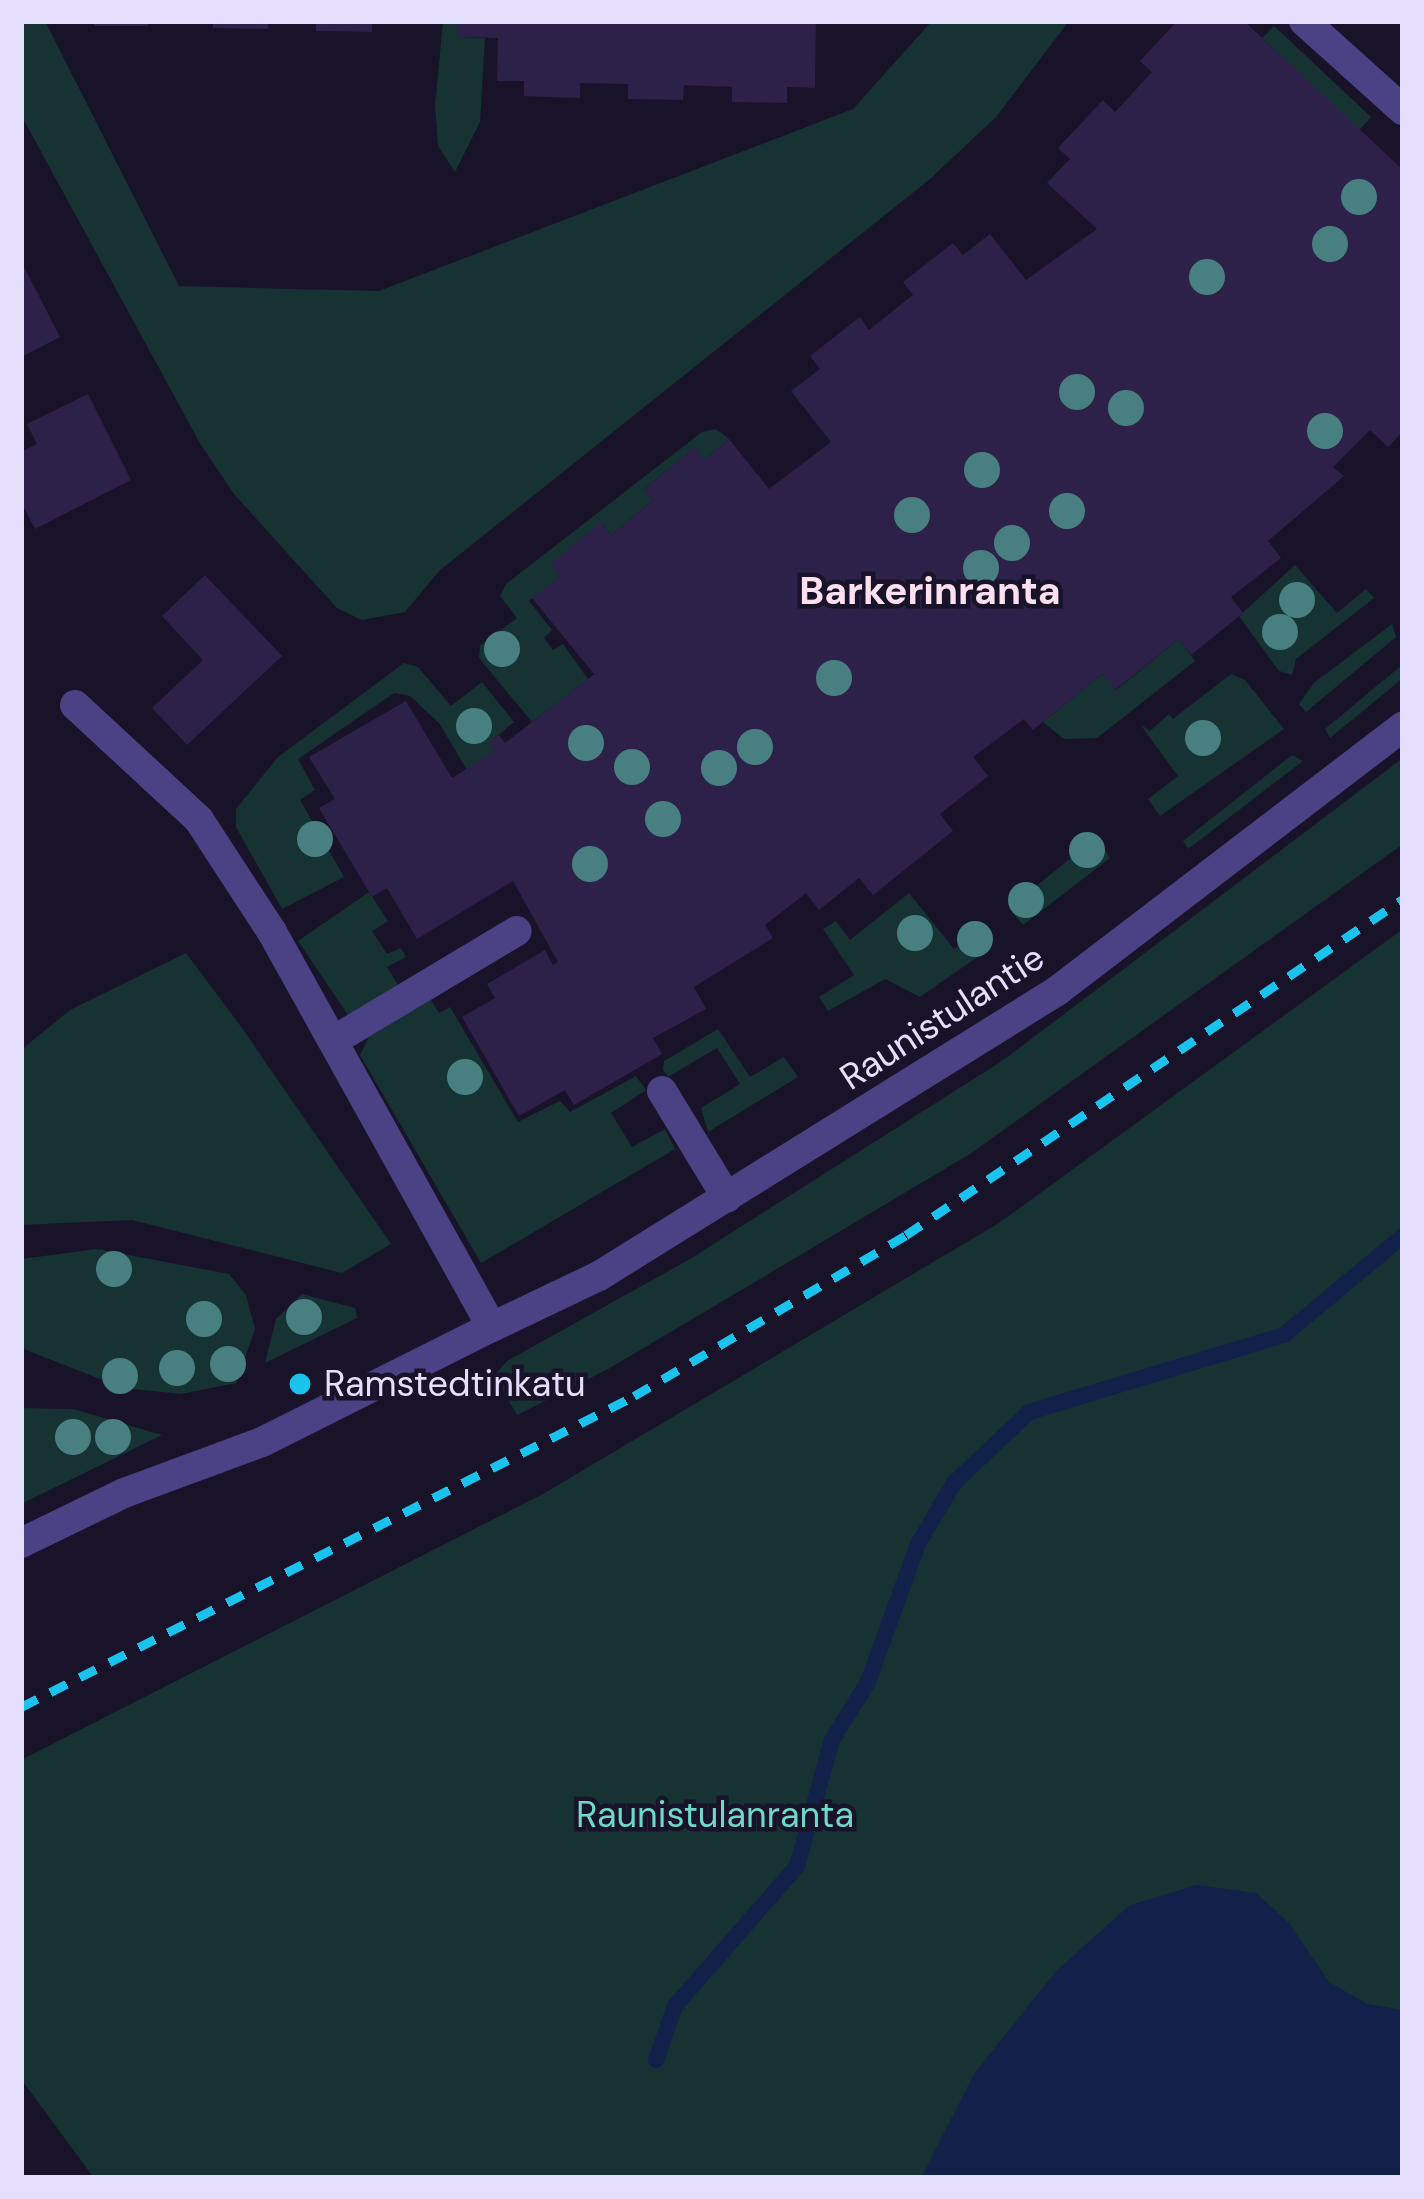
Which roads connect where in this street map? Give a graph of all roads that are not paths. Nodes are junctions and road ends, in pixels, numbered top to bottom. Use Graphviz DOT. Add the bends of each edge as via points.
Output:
graph roads {
  1 [pos="1304,21"];
  2 [pos="1403,110"];
  3 [pos="75,705"];
  4 [pos="1403,726"];
  5 [pos="517,931"];
  6 [pos="333,1041"];
  7 [pos="662,1091"];
  8 [pos="727,1198"];
  9 [pos="492,1327"];
  10 [pos="21,1543"];
  1 -- 2 [label="street"];
  3 -- 6 [label="street" via="199,820"];
  4 -- 8 [label="street, Raunistulantie" via="1057,991"];
  5 -- 6 [label="street"];
  6 -- 9 [label="street"];
  7 -- 8 [label="street"];
  8 -- 9 [label="street, Raunistulantie" via="599,1276"];
  9 -- 10 [label="street, Raunistulantie" via="262,1442 124,1492"];
}
